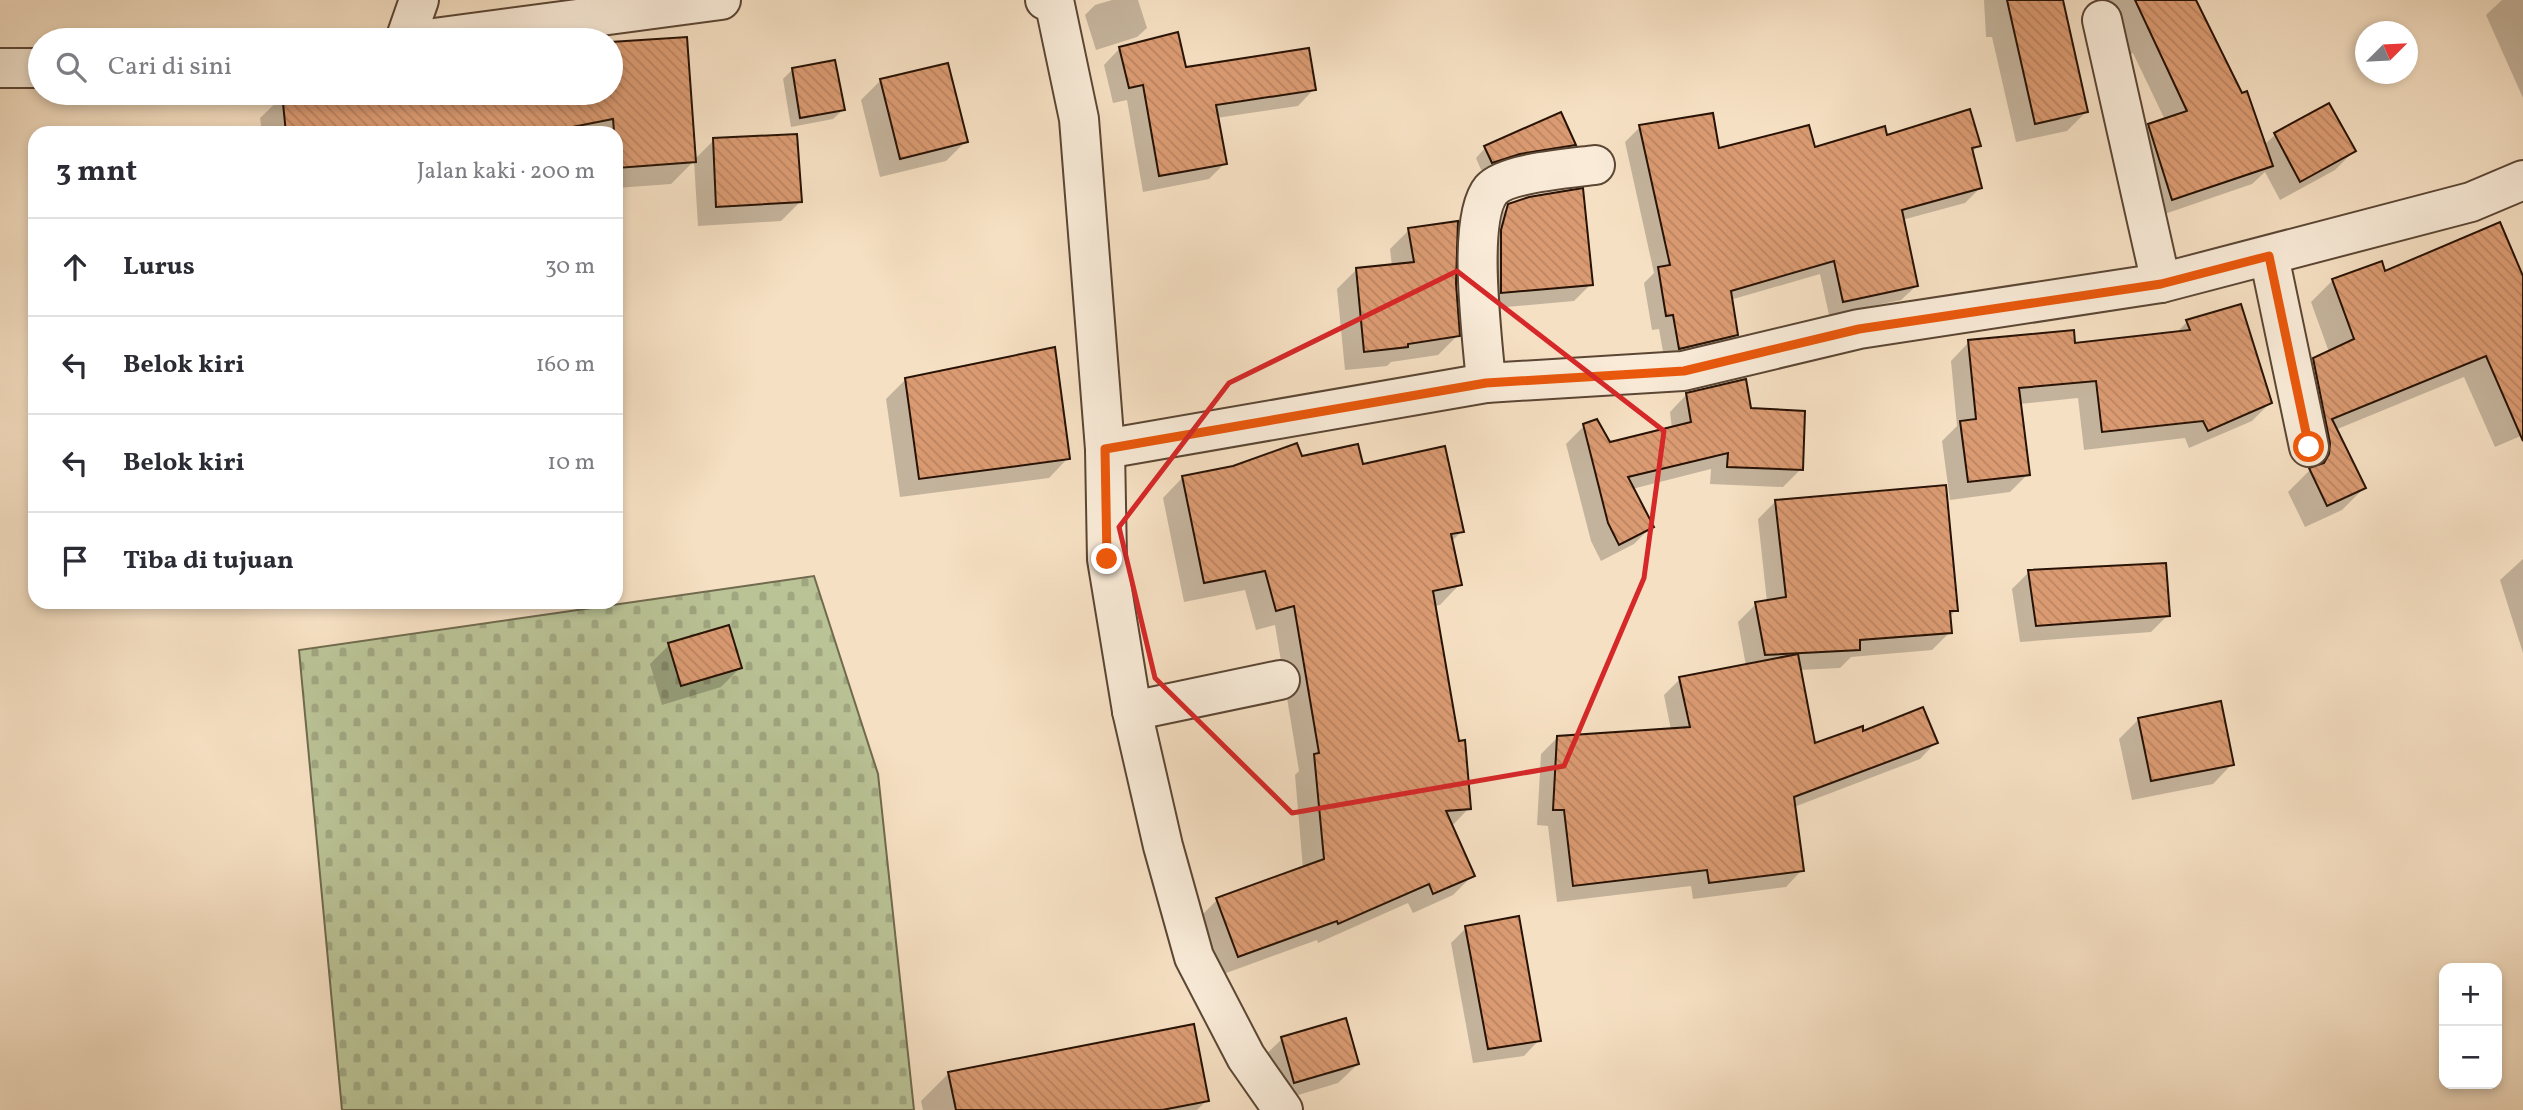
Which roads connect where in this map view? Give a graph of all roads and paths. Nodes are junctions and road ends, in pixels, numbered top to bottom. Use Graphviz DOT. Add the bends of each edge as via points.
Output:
graph roads {
  1 [pos="419,0"];
  2 [pos="721,0"];
  3 [pos="1052,2"];
  4 [pos="2102,20"];
  5 [pos="409,28"];
  6 [pos="510,28"];
  7 [pos="0,68"];
  8 [pos="28,68"];
  9 [pos="1595,165"];
  10 [pos="2523,180"];
  11 [pos="2269,256"];
  12 [pos="2161,284"];
  13 [pos="1486,383"];
  14 [pos="2309,447"];
  15 [pos="1105,449"];
  16 [pos="1280,680"];
  17 [pos="1132,711"];
  18 [pos="1283,1110"];
  1 -- 5 [label="street"];
  2 -- 6 [label="street"];
  3 -- 15 [label="street" via="1079,119"];
  4 -- 12 [label="street"];
  7 -- 8 [label="street"];
  9 -- 13 [label="street" via="1510,178 1491,190 1477,240"];
  10 -- 11 [label="street" via="2471,202"];
  11 -- 12 [label="street"];
  11 -- 14 [label="street"];
  12 -- 13 [label="street" via="1859,329 1684,371"];
  13 -- 15 [label="street"];
  15 -- 17 [label="street" via="1107,559"];
  16 -- 17 [label="street"];
  17 -- 18 [label="street" via="1194,957 1246,1057"];
}
